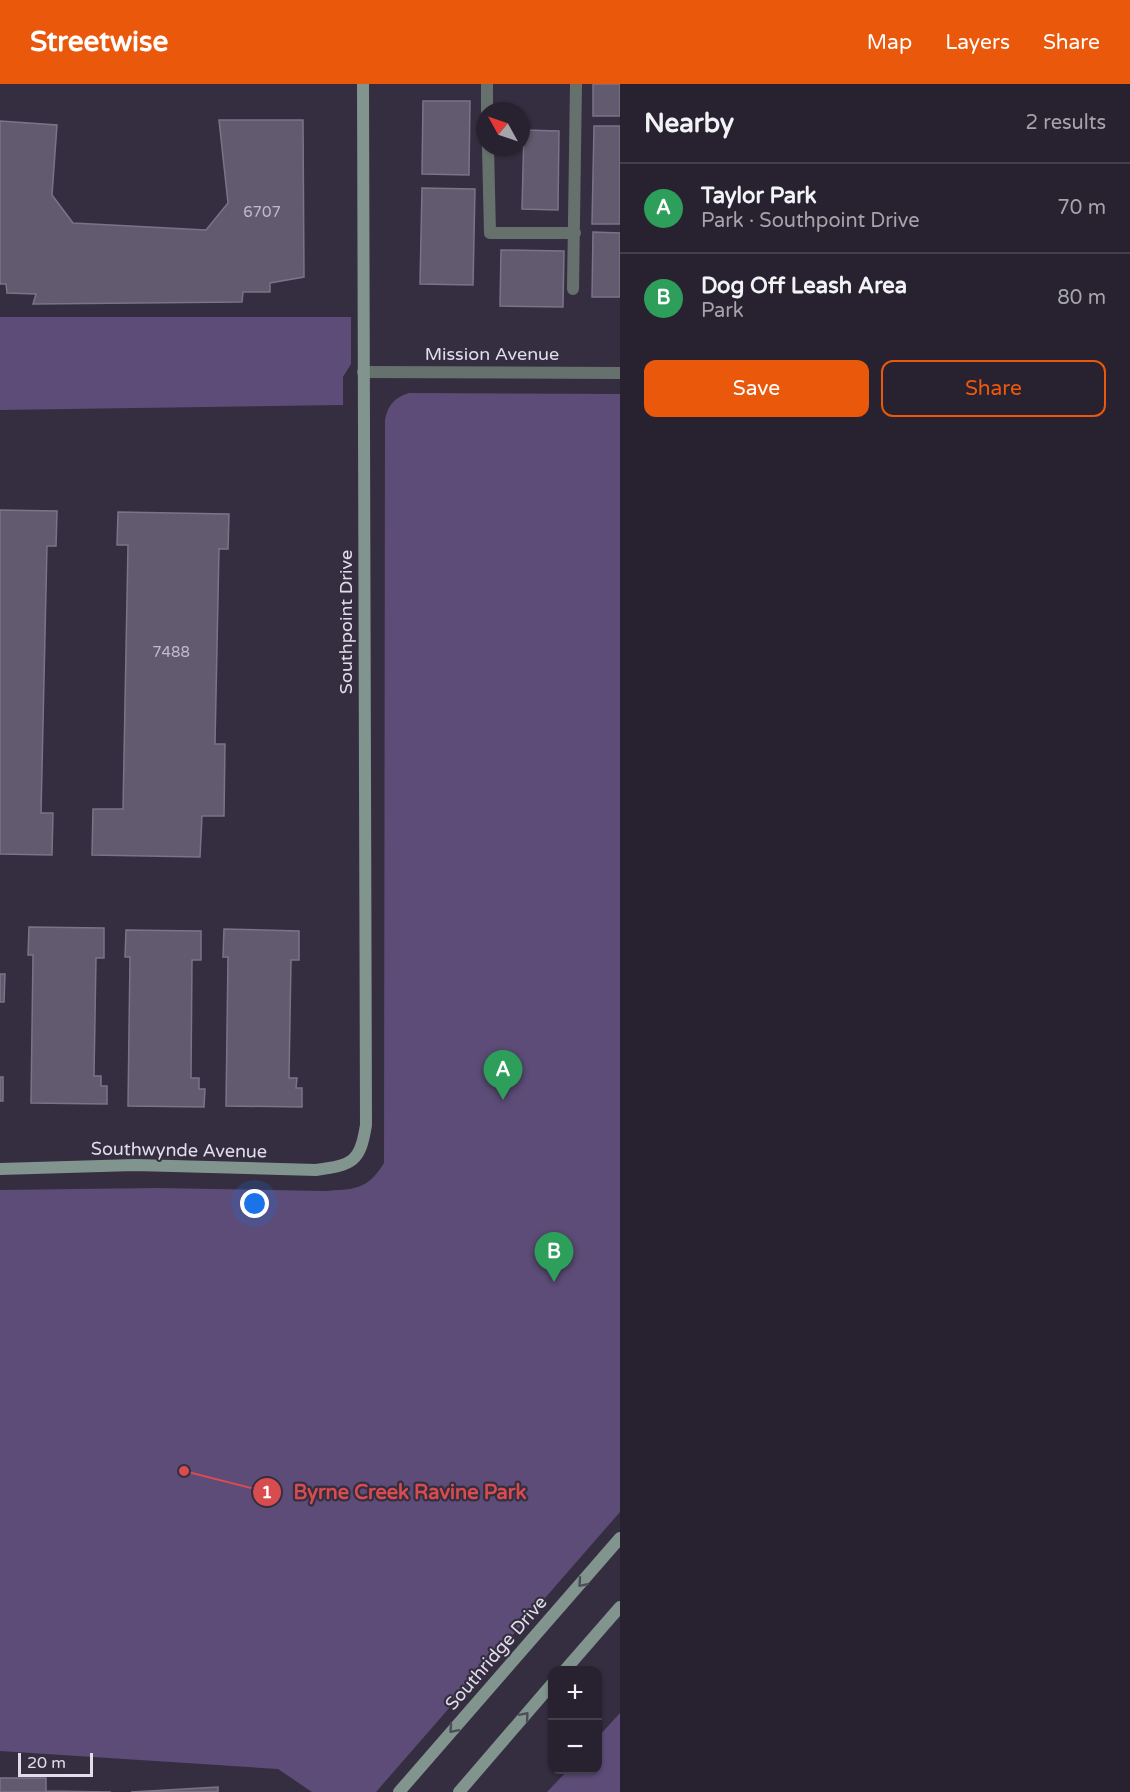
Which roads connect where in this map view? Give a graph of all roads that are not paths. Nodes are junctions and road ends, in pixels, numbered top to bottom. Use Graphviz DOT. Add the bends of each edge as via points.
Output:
graph roads {
  1 [pos="363,84"];
  2 [pos="487,84"];
  3 [pos="576,84"];
  4 [pos="487,102"];
  5 [pos="488,156"];
  6 [pos="575,233"];
  7 [pos="573,289"];
  8 [pos="363,372"];
  9 [pos="620,373"];
  10 [pos="355,1158"];
  11 [pos="0,1169"];
  12 [pos="620,1538"];
  13 [pos="620,1607"];
  14 [pos="569,1666"];
  15 [pos="548,1689"];
  16 [pos="399,1792"];
  17 [pos="459,1792"];
  1 -- 8 [label="street, Southpoint Drive"];
  2 -- 4 [label="street"];
  3 -- 6 [label="street"];
  5 -- 6 [label="street" via="490,233"];
  6 -- 7 [label="street"];
  8 -- 9 [label="street, Mission Avenue"];
  8 -- 10 [label="street, Southpoint Drive" via="366,1125"];
  10 -- 11 [label="street, Southwynde Avenue" via="338,1167 316,1170 135,1165"];
  12 -- 16 [label="street, Southridge Drive, one-way"];
  13 -- 14 [label="street"];
  17 -- 15 [label="street, one-way"];
}
